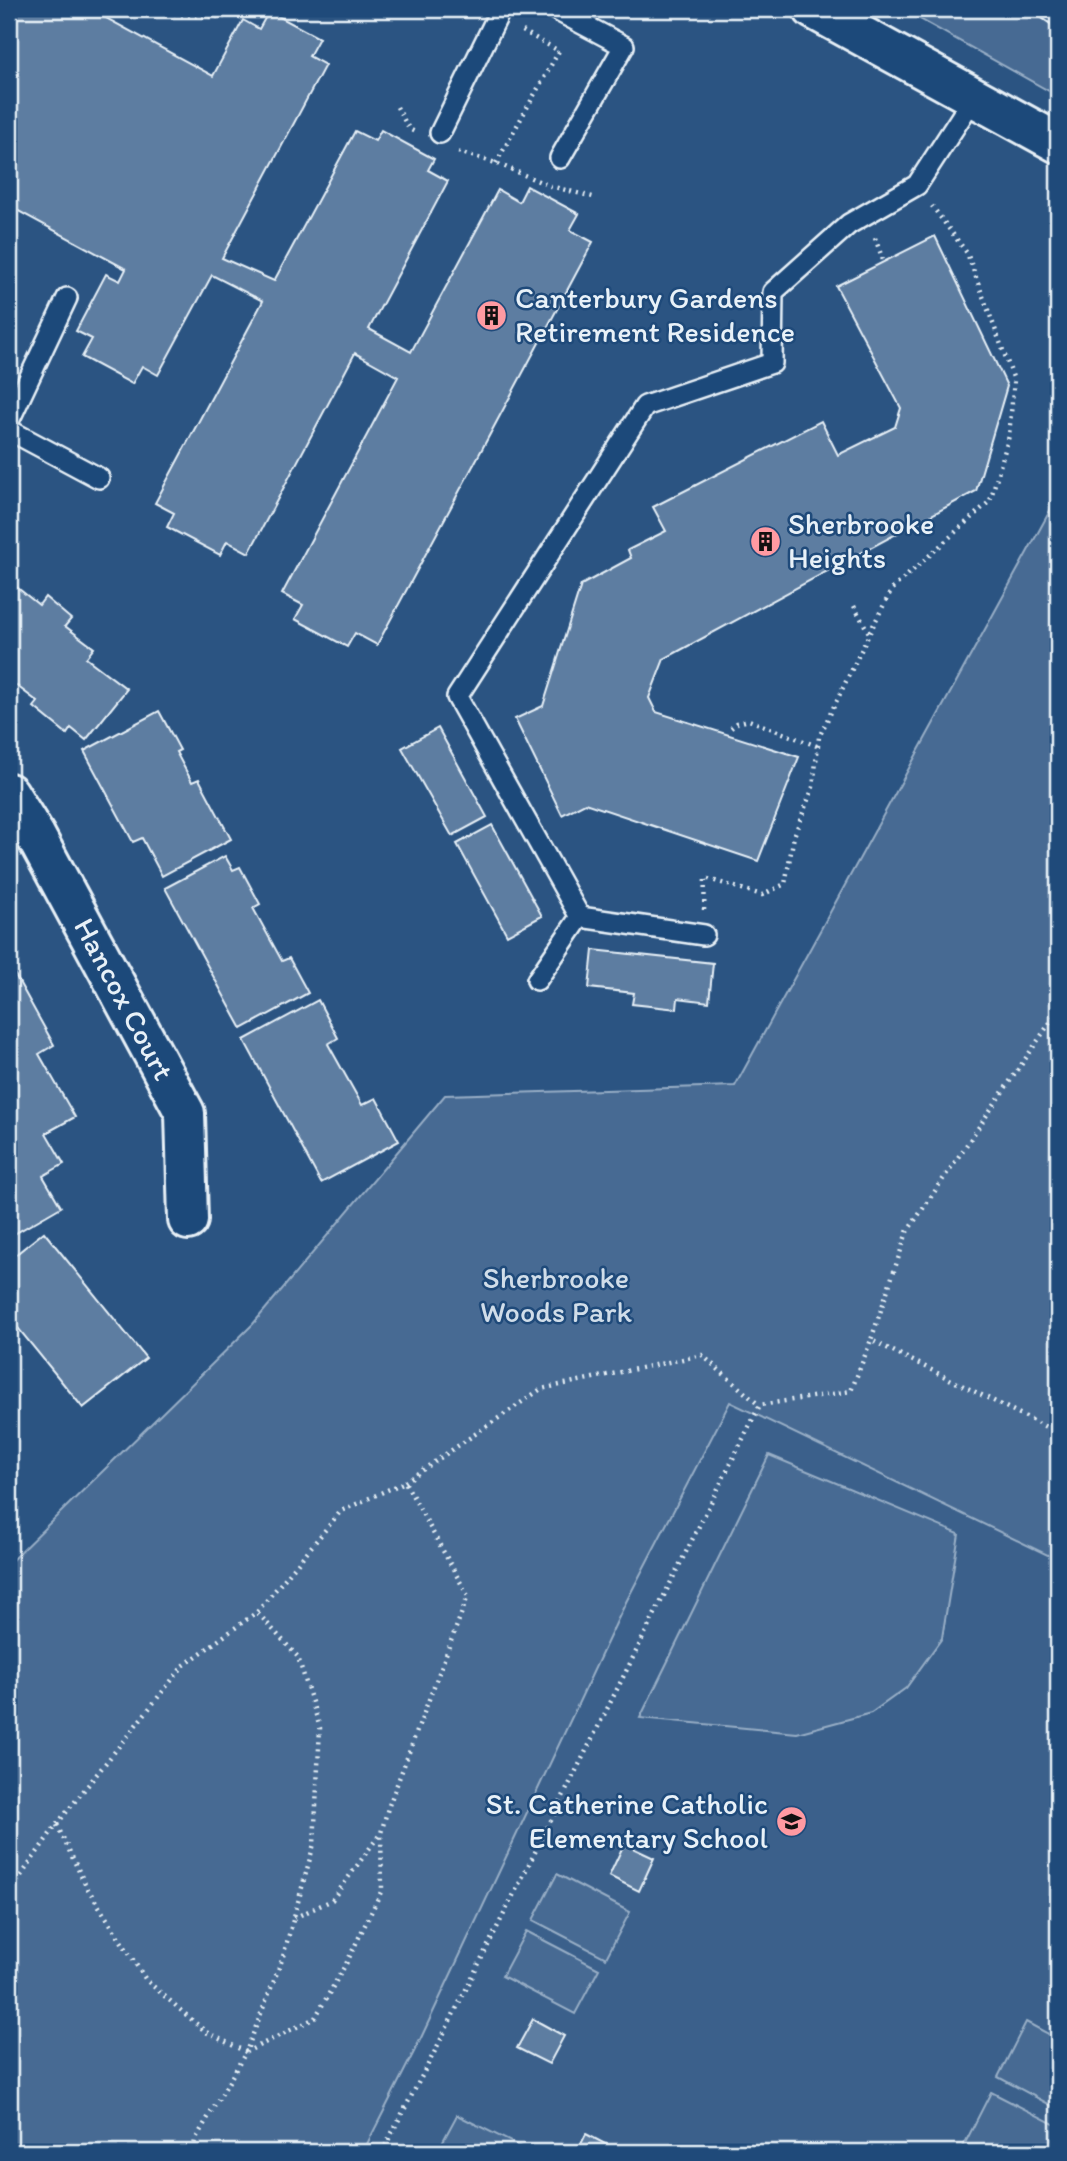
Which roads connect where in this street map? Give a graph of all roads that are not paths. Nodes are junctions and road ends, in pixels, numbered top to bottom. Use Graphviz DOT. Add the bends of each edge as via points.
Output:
graph roads {
  1 [pos="554,9"];
  2 [pos="813,9"];
  3 [pos="1048,9"];
  4 [pos="499,13"];
  5 [pos="1058,16"];
  6 [pos="974,97"];
  7 [pos="444,141"];
  8 [pos="1058,143"];
  9 [pos="560,158"];
  10 [pos="67,298"];
  11 [pos="9,421"];
  12 [pos="9,430"];
  13 [pos="99,478"];
  14 [pos="9,793"];
  15 [pos="580,917"];
  16 [pos="704,935"];
  17 [pos="537,980"];
  18 [pos="188,1220"];
  1 -- 9 [label="lane" via="624,46"];
  2 -- 6 [label="street"];
  3 -- 5 [label="lane"];
  4 -- 7 [label="lane"];
  6 -- 8 [label="street"];
  6 -- 15 [label="lane" via="917,185 849,224 773,292 772,363 645,406 457,697"];
  10 -- 11 [label="lane"];
  12 -- 13 [label="lane"];
  14 -- 18 [label="street, Hancox Court" via="185,1114"];
  15 -- 16 [label="lane"];
  15 -- 17 [label="lane"];
}
